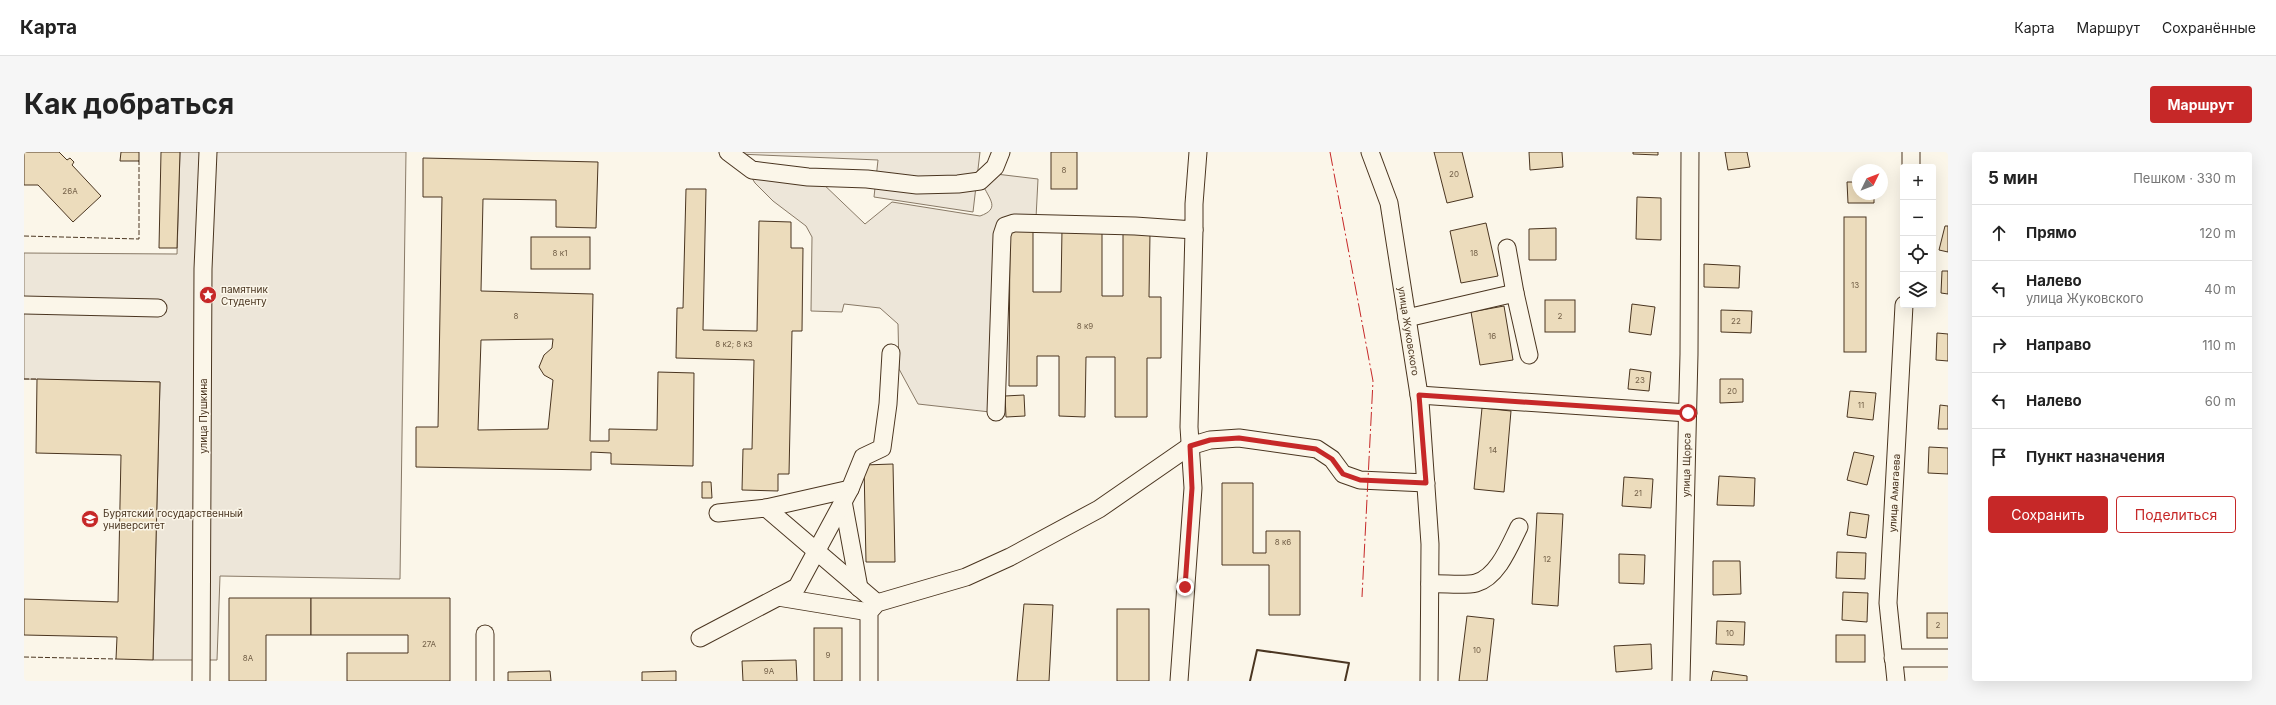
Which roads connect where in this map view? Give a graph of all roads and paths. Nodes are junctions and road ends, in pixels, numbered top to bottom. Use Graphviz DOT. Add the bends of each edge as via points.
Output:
graph roads {
  1 [pos="208,152"];
  2 [pos="728,152"];
  3 [pos="1001,152"];
  4 [pos="1198,152"];
  5 [pos="1370,152"];
  6 [pos="1690,152"];
  7 [pos="1911,152"];
  8 [pos="1910,164"];
  9 [pos="1194,230"];
  10 [pos="1508,248"];
  11 [pos="1515,293"];
  12 [pos="24,305"];
  13 [pos="158,308"];
  14 [pos="1904,308"];
  15 [pos="1407,318"];
  16 [pos="891,353"];
  17 [pos="1529,355"];
  18 [pos="1419,395"];
  19 [pos="996,412"];
  20 [pos="1688,413"];
  21 [pos="1190,446"];
  22 [pos="1426,483"];
  23 [pos="846,495"];
  24 [pos="766,508"];
  25 [pos="718,513"];
  26 [pos="1519,527"];
  27 [pos="816,552"];
  28 [pos="1430,584"];
  29 [pos="859,588"];
  30 [pos="778,597"];
  31 [pos="873,608"];
  32 [pos="485,634"];
  33 [pos="700,638"];
  34 [pos="1893,658"];
  35 [pos="1948,658"];
  36 [pos="201,681"];
  37 [pos="485,681"];
  38 [pos="869,681"];
  39 [pos="1179,681"];
  40 [pos="1429,681"];
  41 [pos="1681,681"];
  42 [pos="1896,681"];
  1 -- 36 [label="street, улица Пушкина" via="203,275"];
  2 -- 3 [label="street" via="752,170 918,185 980,181 995,167"];
  4 -- 9 [label="street"];
  5 -- 15 [label="street, улица Жуковского" via="1389,203"];
  6 -- 20 [label="street, улица Щорса"];
  7 -- 8 [label="street"];
  9 -- 19 [label="street" via="1135,226 1005,226 1002,235"];
  9 -- 21 [label="street"];
  10 -- 11 [label="street"];
  11 -- 15 [label="street"];
  11 -- 17 [label="street"];
  12 -- 13 [label="street"];
  14 -- 34 [label="street, улица Амагаева" via="1888,603"];
  15 -- 18 [label="street, улица Жуковского"];
  16 -- 23 [label="street" via="882,448 863,457"];
  18 -- 20 [label="street"];
  18 -- 22 [label="street, улица Жуковского"];
  20 -- 41 [label="street, улица Щорса"];
  21 -- 22 [label="street" via="1210,440 1239,438 1316,449 1332,459 1343,474 1354,478"];
  21 -- 31 [label="street" via="1099,509 1010,557 966,577"];
  21 -- 39 [label="street" via="1192,488"];
  22 -- 28 [label="street, улица Жуковского"];
  23 -- 24 [label="street"];
  23 -- 27 [label="street"];
  23 -- 29 [label="street"];
  24 -- 25 [label="street"];
  24 -- 27 [label="street"];
  26 -- 28 [label="street" via="1505,556 1494,571 1477,583"];
  27 -- 29 [label="street"];
  27 -- 30 [label="street" via="797,587"];
  28 -- 40 [label="street, улица Жуковского"];
  29 -- 31 [label="street"];
  30 -- 31 [label="street"];
  30 -- 33 [label="street"];
  31 -- 38 [label="street"];
  32 -- 37 [label="street"];
  34 -- 35 [label="street"];
  34 -- 42 [label="street, улица Амагаева"];
}
